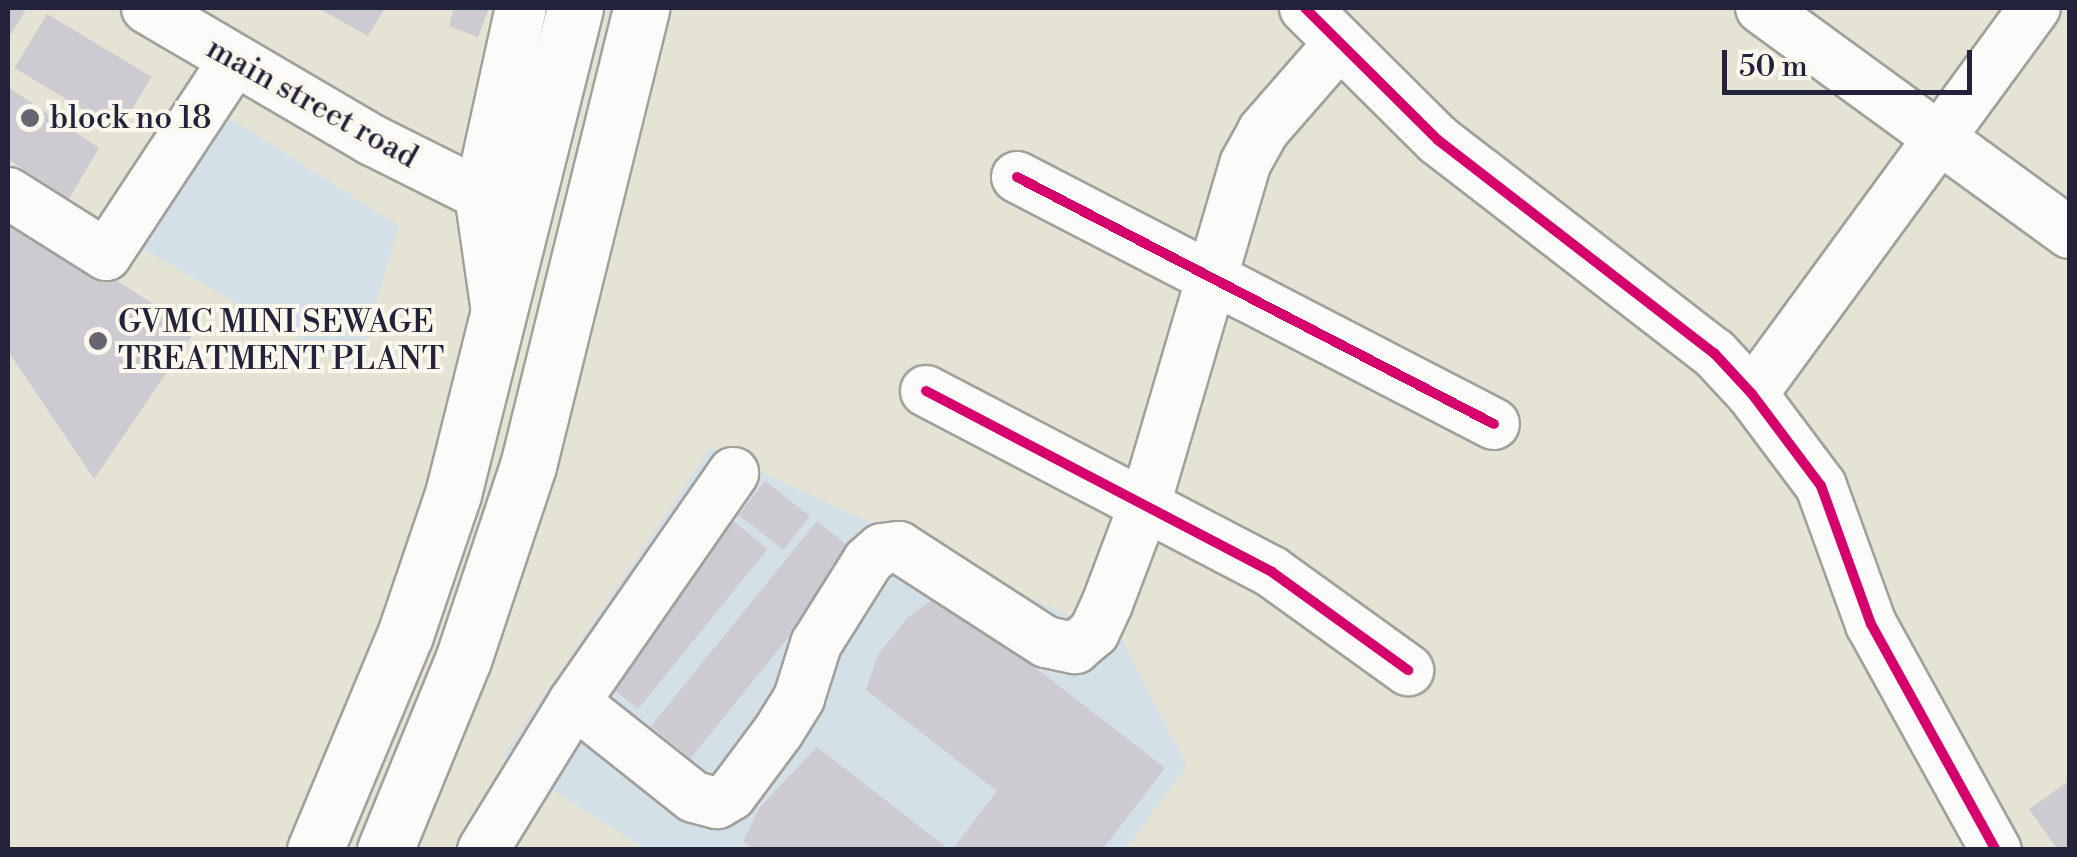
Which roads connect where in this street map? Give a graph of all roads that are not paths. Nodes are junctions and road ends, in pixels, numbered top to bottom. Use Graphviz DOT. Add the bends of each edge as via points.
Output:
graph roads {
  1 [pos="148,8"];
  2 [pos="521,8"];
  3 [pos="575,8"];
  4 [pos="641,8"];
  5 [pos="1305,8"];
  6 [pos="1761,8"];
  7 [pos="2036,8"];
  8 [pos="1339,44"];
  9 [pos="234,62"];
  10 [pos="1940,138"];
  11 [pos="1017,177"];
  12 [pos="8,192"];
  13 [pos="480,194"];
  14 [pos="2070,233"];
  15 [pos="1211,280"];
  16 [pos="498,322"];
  17 [pos="926,392"];
  18 [pos="1752,394"];
  19 [pos="1494,424"];
  20 [pos="732,473"];
  21 [pos="1146,501"];
  22 [pos="1408,670"];
  23 [pos="574,702"];
  24 [pos="314,850"];
  25 [pos="385,850"];
  26 [pos="483,850"];
  27 [pos="1996,850"];
  1 -- 9 [label="street, main street road"];
  2 -- 13 [label="street"];
  3 -- 16 [label="main road"];
  4 -- 25 [label="main road" via="528,466 463,660"];
  5 -- 8 [label="street"];
  6 -- 10 [label="street"];
  7 -- 10 [label="street"];
  8 -- 15 [label="street" via="1263,131 1244,164"];
  8 -- 18 [label="street" via="1438,140 1714,353"];
  9 -- 12 [label="street" via="106,255"];
  9 -- 13 [label="street, main street road"];
  10 -- 14 [label="street"];
  10 -- 18 [label="street"];
  11 -- 15 [label="street"];
  13 -- 16 [label="street"];
  15 -- 19 [label="street"];
  15 -- 21 [label="street"];
  16 -- 24 [label="main road" via="453,494 404,635"];
  17 -- 21 [label="street"];
  18 -- 27 [label="street" via="1821,486 1871,624"];
  20 -- 23 [label="street"];
  21 -- 22 [label="street" via="1272,572"];
  21 -- 23 [label="street" via="1108,604 1094,632 1076,648 1046,642 916,555 882,549 816,644 778,732 731,796 716,804 694,796"];
  23 -- 26 [label="street"];
}
